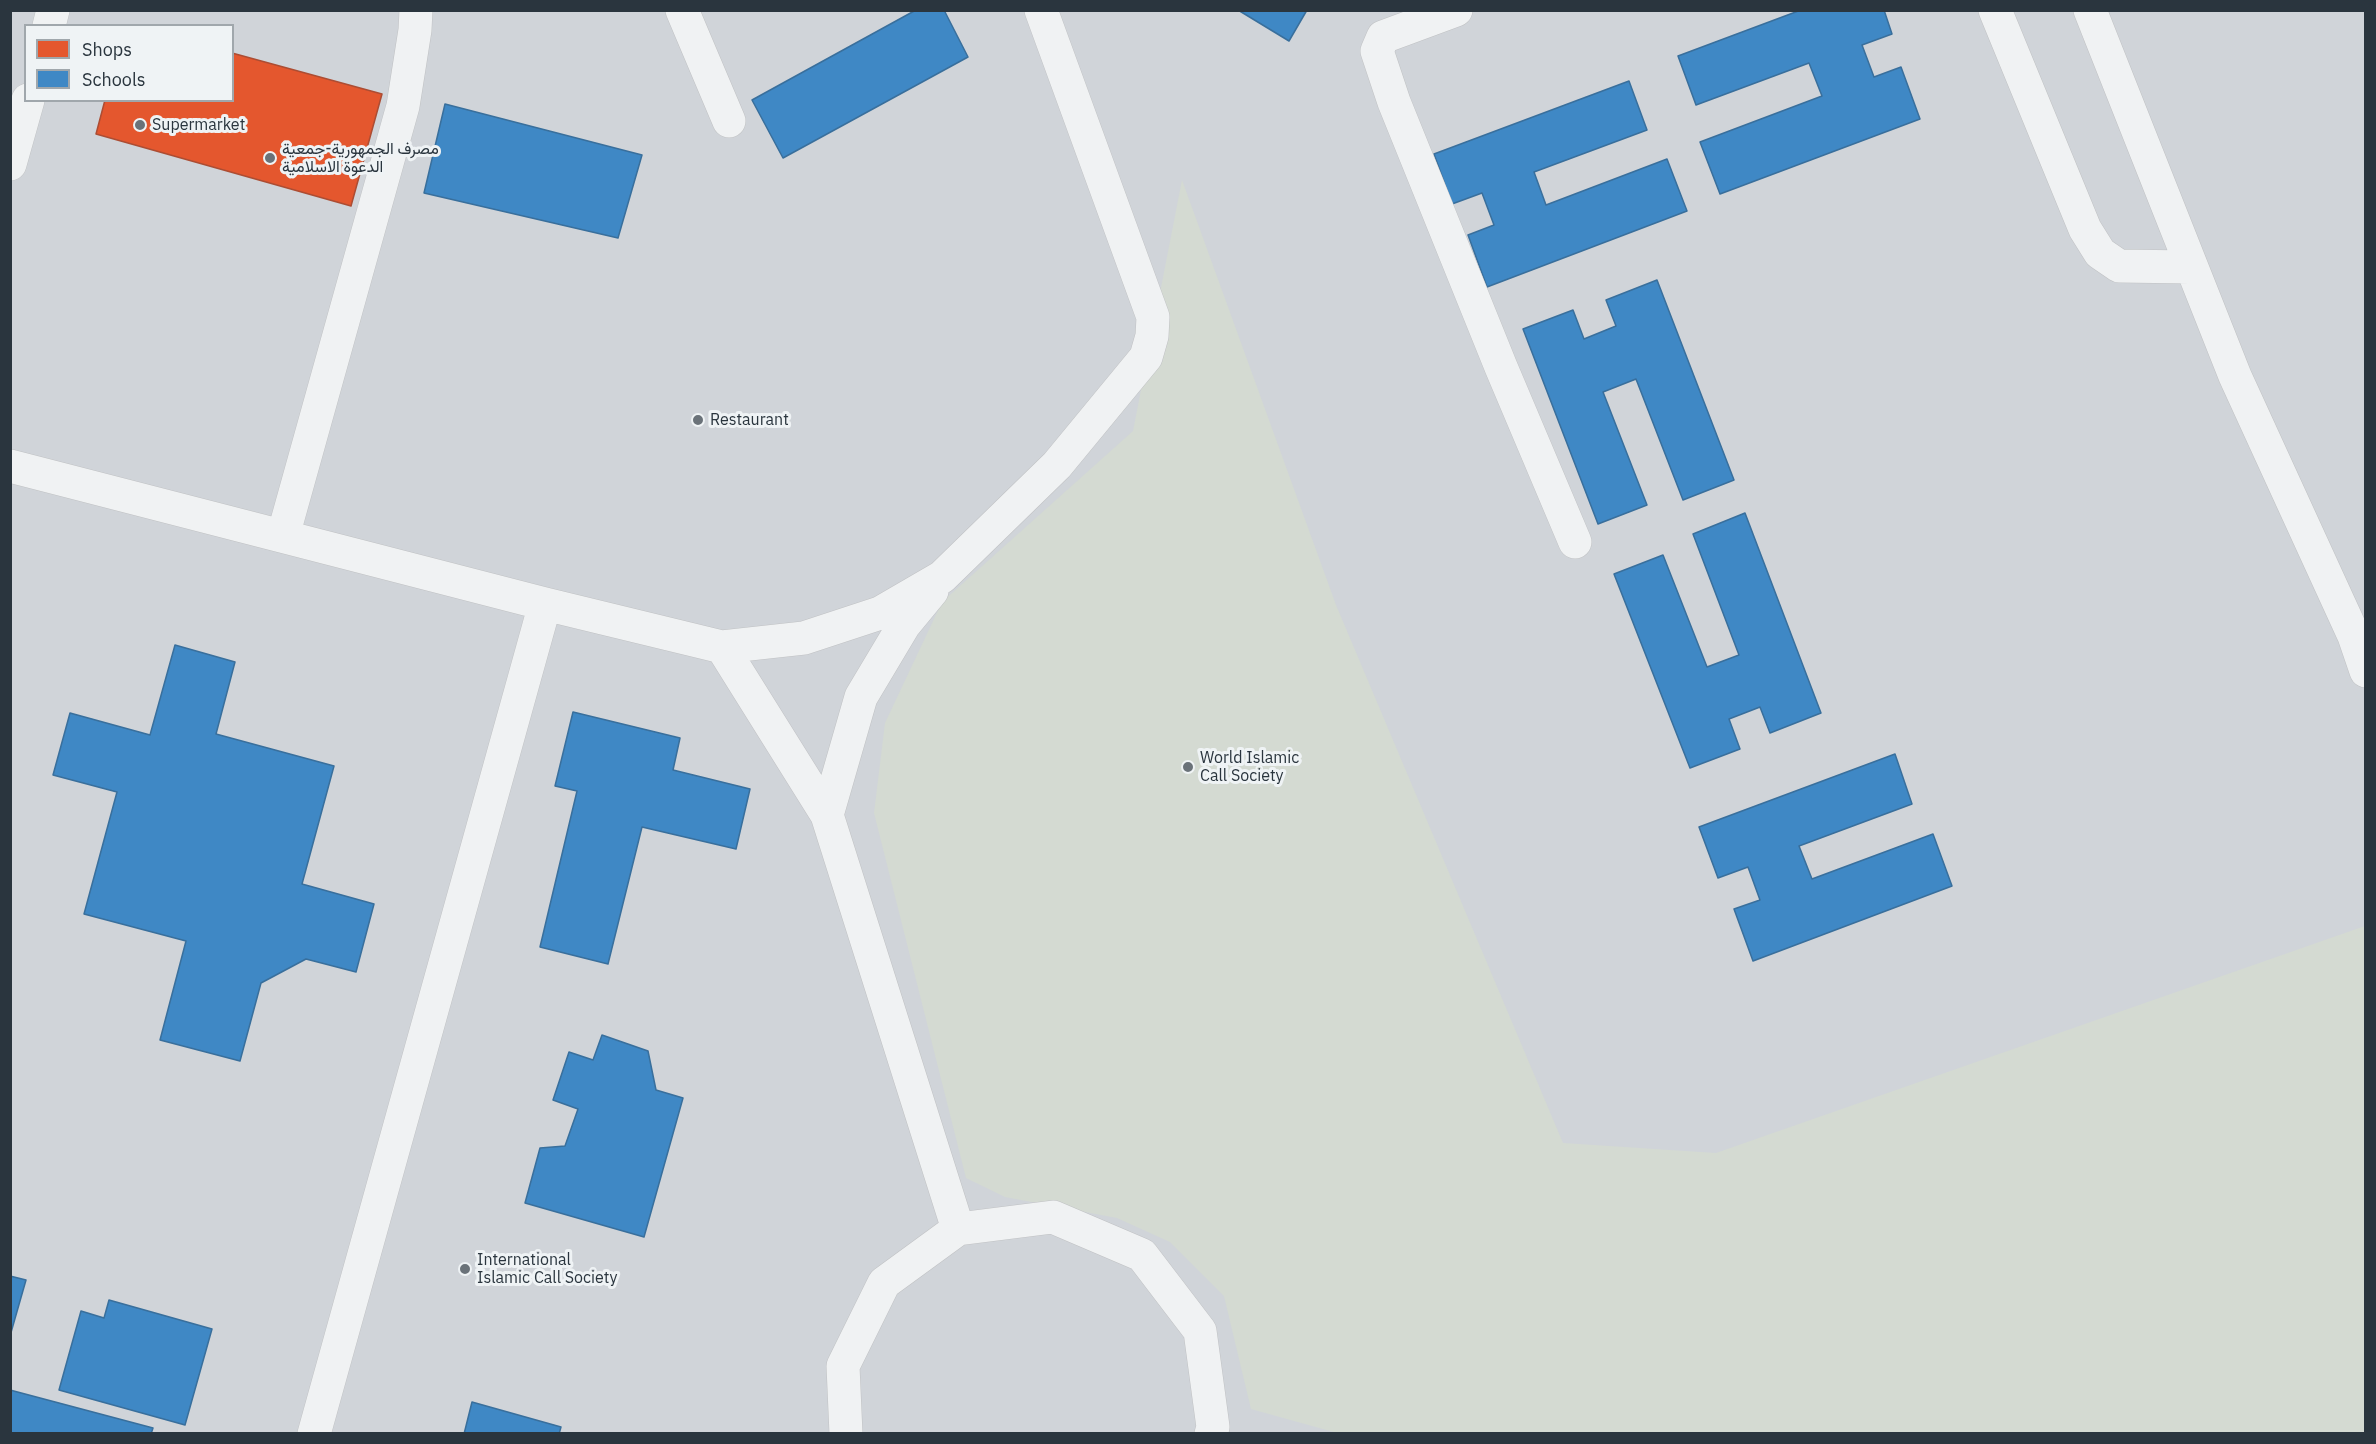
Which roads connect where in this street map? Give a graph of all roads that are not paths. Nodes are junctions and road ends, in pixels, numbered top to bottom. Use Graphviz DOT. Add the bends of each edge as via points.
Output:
graph roads {
  1 [pos="416,10"];
  2 [pos="682,10"];
  3 [pos="1041,10"];
  4 [pos="1456,10"];
  5 [pos="1995,10"];
  6 [pos="2090,10"];
  7 [pos="27,102"];
  8 [pos="729,121"];
  9 [pos="10,164"];
  10 [pos="2190,267"];
  11 [pos="10,466"];
  12 [pos="283,536"];
  13 [pos="1575,542"];
  14 [pos="942,577"];
  15 [pos="545,604"];
  16 [pos="722,647"];
  17 [pos="2366,671"];
  18 [pos="827,814"];
  19 [pos="958,1229"];
  20 [pos="1221,1431"];
  21 [pos="314,1434"];
  22 [pos="846,1434"];
  1 -- 12 [label="lane" via="403,106"];
  2 -- 8 [label="lane"];
  3 -- 14 [label="lane" via="1153,317 1152,336 1146,357 1057,465"];
  4 -- 13 [label="lane" via="1383,37 1377,51 1398,113"];
  5 -- 10 [label="lane" via="2085,229 2100,253 2119,266"];
  6 -- 10 [label="lane"];
  7 -- 9 [label="lane"];
  10 -- 17 [label="lane"];
  11 -- 12 [label="lane"];
  12 -- 15 [label="lane"];
  14 -- 16 [label="lane" via="880,613 804,638"];
  14 -- 18 [label="lane" via="904,625 861,697"];
  15 -- 16 [label="lane"];
  15 -- 21 [label="lane"];
  16 -- 18 [label="lane"];
  18 -- 19 [label="lane"];
  19 -- 20 [label="lane" via="1053,1217 1142,1255 1200,1331"];
  19 -- 22 [label="lane" via="884,1283 843,1366"];
}
